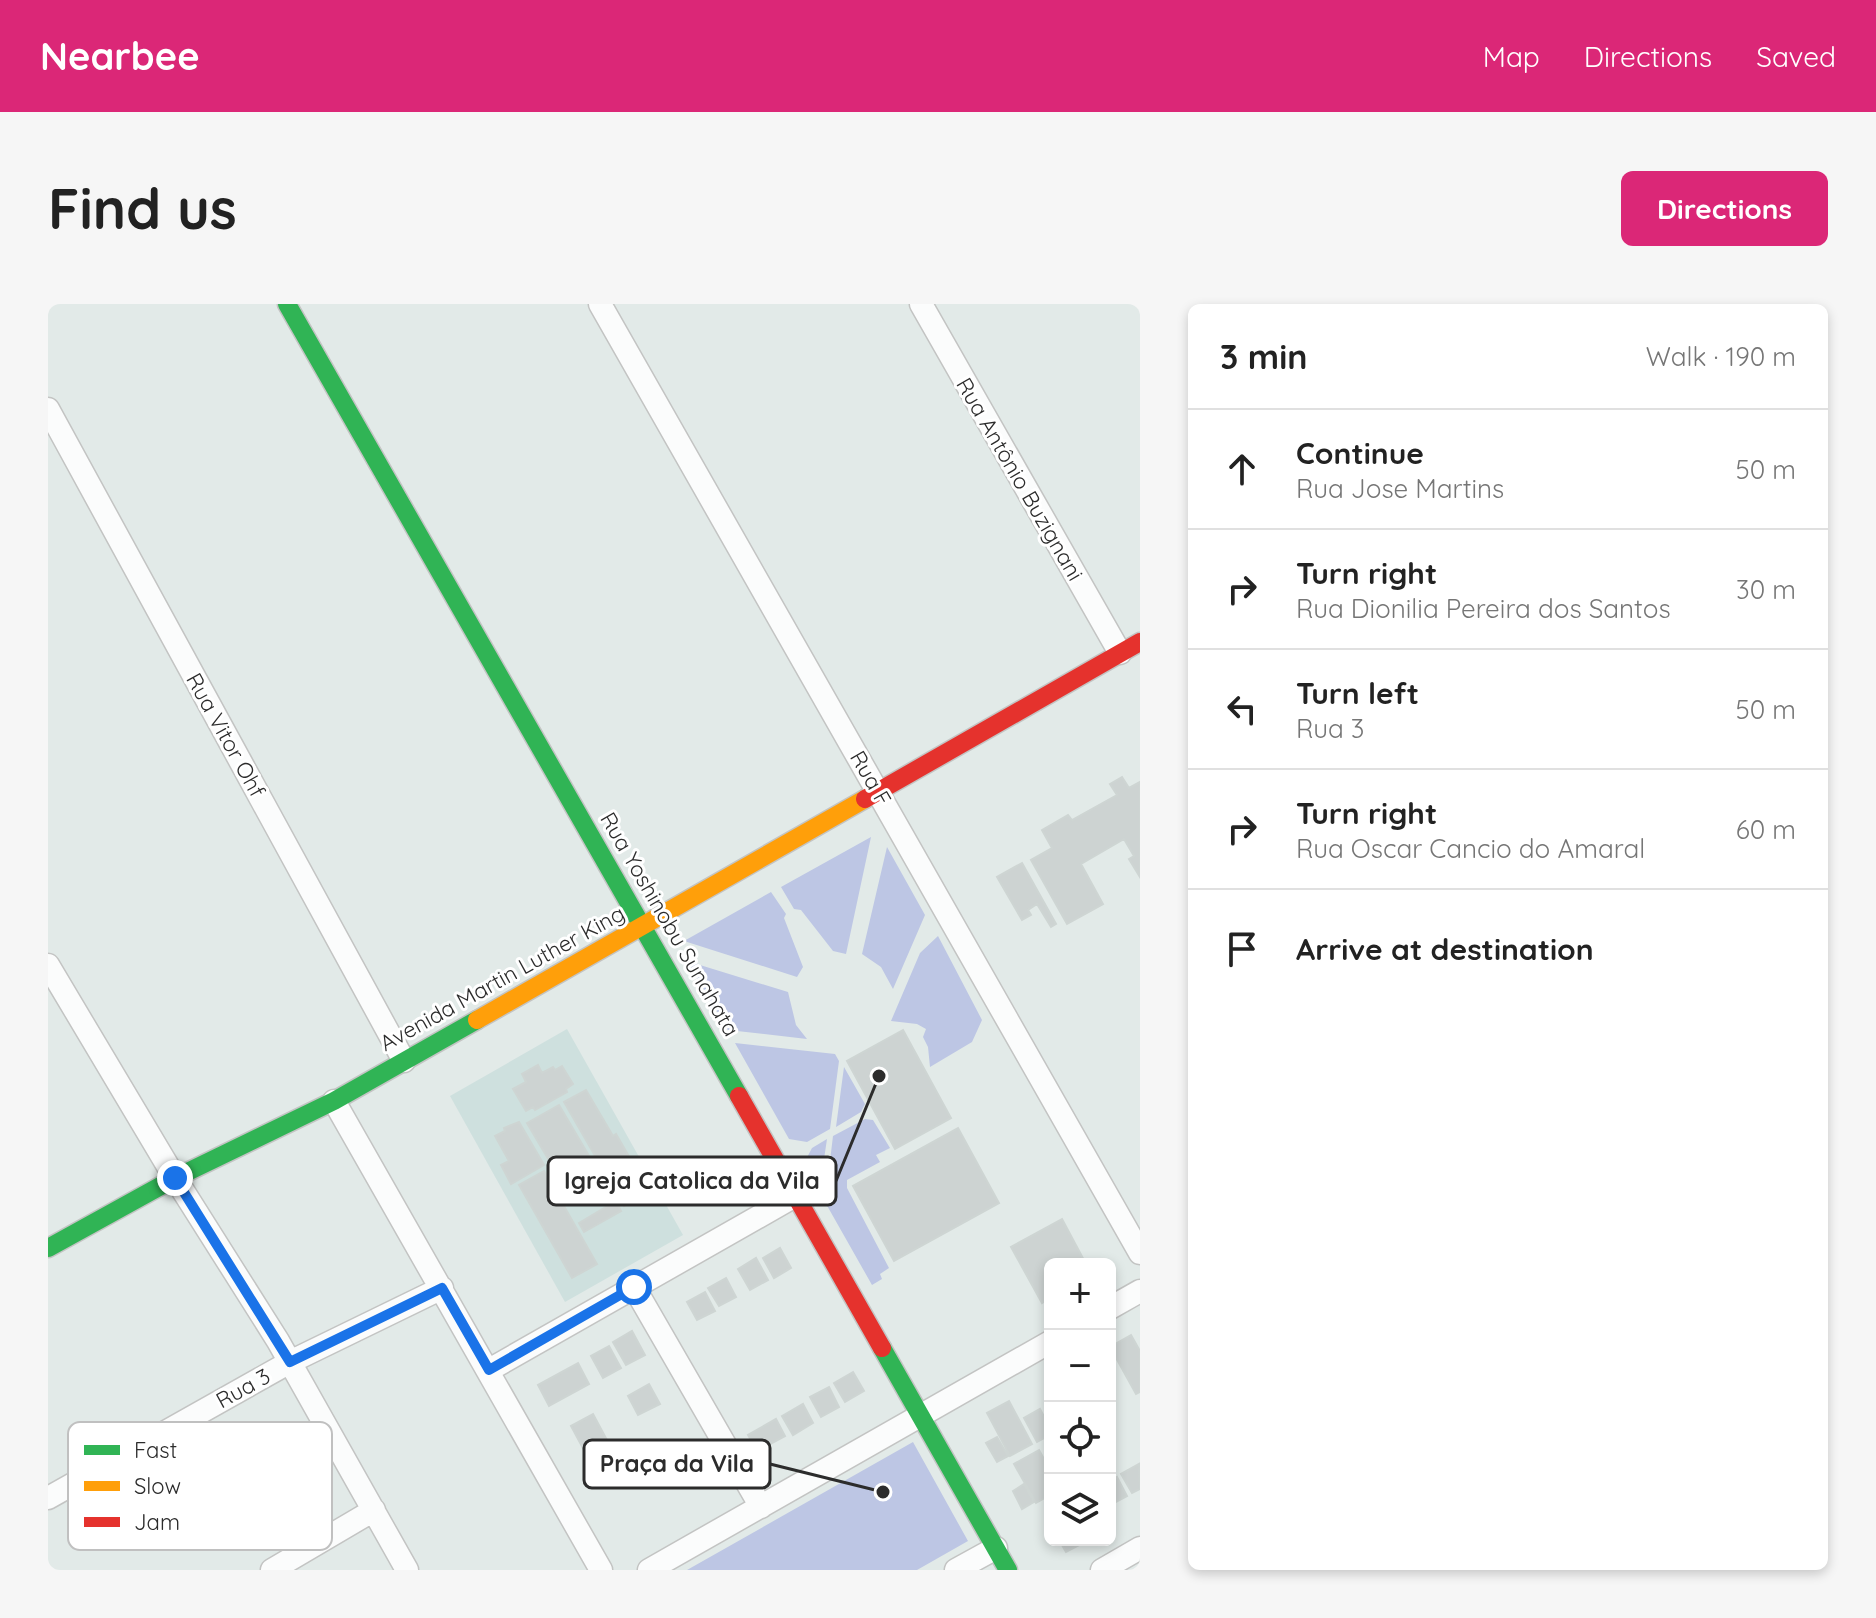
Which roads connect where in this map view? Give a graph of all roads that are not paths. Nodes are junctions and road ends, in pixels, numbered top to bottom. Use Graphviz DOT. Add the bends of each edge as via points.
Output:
graph roads {
  1 [pos="287,304"];
  2 [pos="600,304"];
  3 [pos="921,304"];
  4 [pos="48,409"];
  5 [pos="1130,648"];
  6 [pos="879,791"];
  7 [pos="643,926"];
  8 [pos="48,965"];
  9 [pos="404,1061"];
  10 [pos="334,1101"];
  11 [pos="175,1178"];
  12 [pos="795,1196"];
  13 [pos="48,1248"];
  14 [pos="1140,1253"];
  15 [pos="634,1287"];
  16 [pos="442,1288"];
  17 [pos="1140,1291"];
  18 [pos="1116,1305"];
  19 [pos="1044,1345"];
  20 [pos="290,1362"];
  21 [pos="489,1370"];
  22 [pos="922,1415"];
  23 [pos="183,1422"];
  24 [pos="324,1422"];
  25 [pos="332,1436"];
  26 [pos="68,1487"];
  27 [pos="48,1498"];
  28 [pos="761,1507"];
  29 [pos="374,1510"];
  30 [pos="332,1535"];
  31 [pos="996,1548"];
  32 [pos="1140,1548"];
  33 [pos="306,1550"];
  34 [pos="272,1570"];
  35 [pos="407,1570"];
  36 [pos="601,1570"];
  37 [pos="649,1570"];
  38 [pos="956,1570"];
  39 [pos="1008,1570"];
  40 [pos="1102,1570"];
  1 -- 7 [label="main road, Rua Yoshinobu Sunahata"];
  2 -- 6 [label="street, Rua F"];
  3 -- 5 [label="street, Rua Antônio Buzignani"];
  4 -- 9 [label="street, Rua Vitor Ohf"];
  5 -- 6 [label="main road, Avenida Martin Luther King"];
  6 -- 7 [label="main road, Avenida Martin Luther King"];
  6 -- 14 [label="street, Rua F"];
  7 -- 9 [label="main road, Avenida Martin Luther King"];
  7 -- 12 [label="main road, Rua Yoshinobu Sunahata"];
  8 -- 11 [label="street"];
  9 -- 10 [label="main road, Avenida Martin Luther King"];
  10 -- 11 [label="main road, Avenida Martin Luther King"];
  10 -- 16 [label="street"];
  11 -- 13 [label="main road, Avenida Martin Luther King"];
  11 -- 20 [label="street"];
  12 -- 15 [label="street"];
  12 -- 22 [label="main road, Rua Yoshinobu Sunahata"];
  15 -- 21 [label="street"];
  15 -- 28 [label="street"];
  16 -- 20 [label="street, Rua 3"];
  16 -- 21 [label="street"];
  17 -- 18 [label="street"];
  19 -- 22 [label="street"];
  20 -- 23 [label="street, Rua 3"];
  20 -- 24 [label="street"];
  21 -- 36 [label="street"];
  22 -- 28 [label="street"];
  22 -- 31 [label="main road, Rua Yoshinobu Sunahata"];
  25 -- 29 [label="street"];
  26 -- 27 [label="street, Rua 3"];
  28 -- 37 [label="street"];
  29 -- 30 [label="street"];
  29 -- 35 [label="street"];
  31 -- 38 [label="street"];
  31 -- 39 [label="main road, Rua Yoshinobu Sunahata"];
  32 -- 40 [label="street"];
  33 -- 34 [label="street"];
}
